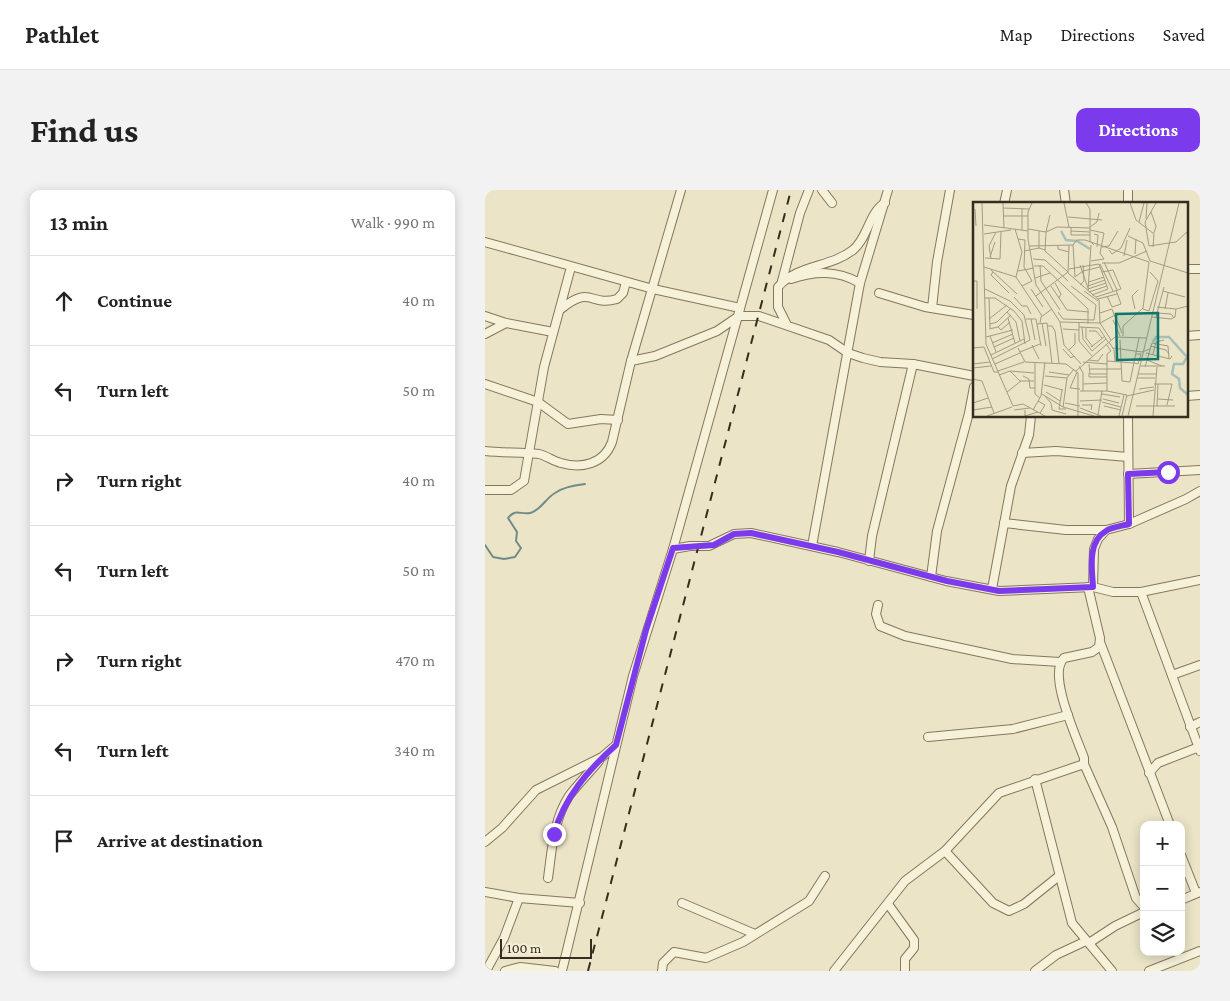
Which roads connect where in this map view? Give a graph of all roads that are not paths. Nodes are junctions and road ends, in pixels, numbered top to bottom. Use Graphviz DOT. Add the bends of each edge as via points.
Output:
graph roads {
  1 [pos="681,190"];
  2 [pos="773,190"];
  3 [pos="809,190"];
  4 [pos="823,190"];
  5 [pos="888,190"];
  6 [pos="950,190"];
  7 [pos="832,203"];
  8 [pos="885,203"];
  9 [pos="485,242"];
  10 [pos="571,266"];
  11 [pos="1187,269"];
  12 [pos="1200,269"];
  13 [pos="626,282"];
  14 [pos="782,282"];
  15 [pos="860,283"];
  16 [pos="653,289"];
  17 [pos="879,293"];
  18 [pos="561,308"];
  19 [pos="932,308"];
  20 [pos="739,312"];
  21 [pos="973,315"];
  22 [pos="485,316"];
  23 [pos="506,323"];
  24 [pos="787,325"];
  25 [pos="553,332"];
  26 [pos="485,334"];
  27 [pos="1200,335"];
  28 [pos="1187,336"];
  29 [pos="848,353"];
  30 [pos="631,361"];
  31 [pos="913,364"];
  32 [pos="973,376"];
  33 [pos="485,384"];
  34 [pos="973,392"];
  35 [pos="1187,396"];
  36 [pos="1200,396"];
  37 [pos="538,402"];
  38 [pos="1031,418"];
  39 [pos="1128,418"];
  40 [pos="617,420"];
  41 [pos="485,451"];
  42 [pos="1022,452"];
  43 [pos="529,454"];
  44 [pos="1128,457"];
  45 [pos="1200,470"];
  46 [pos="1128,474"];
  47 [pos="485,490"];
  48 [pos="1200,491"];
  49 [pos="1004,523"];
  50 [pos="1129,524"];
  51 [pos="1106,530"];
  52 [pos="812,546"];
  53 [pos="673,548"];
  54 [pos="869,561"];
  55 [pos="931,577"];
  56 [pos="1200,580"];
  57 [pos="1091,587"];
  58 [pos="991,589"];
  59 [pos="1141,592"];
  60 [pos="878,605"];
  61 [pos="1100,642"];
  62 [pos="1061,662"];
  63 [pos="1200,665"];
  64 [pos="1172,675"];
  65 [pos="1068,715"];
  66 [pos="1200,722"];
  67 [pos="1190,727"];
  68 [pos="928,737"];
  69 [pos="616,745"];
  70 [pos="1199,749"];
  71 [pos="602,757"];
  72 [pos="1084,764"];
  73 [pos="1149,773"];
  74 [pos="1035,779"];
  75 [pos="1167,821"];
  76 [pos="485,842"];
  77 [pos="945,851"];
  78 [pos="1185,864"];
  79 [pos="825,876"];
  80 [pos="1059,876"];
  81 [pos="548,878"];
  82 [pos="485,892"];
  83 [pos="1198,893"];
  84 [pos="519,898"];
  85 [pos="1185,898"];
  86 [pos="579,902"];
  87 [pos="1140,902"];
  88 [pos="682,903"];
  89 [pos="888,904"];
  90 [pos="1140,914"];
  91 [pos="755,934"];
  92 [pos="1087,942"];
  93 [pos="1200,951"];
  94 [pos="486,971"];
  95 [pos="505,971"];
  96 [pos="555,971"];
  97 [pos="562,971"];
  98 [pos="661,971"];
  99 [pos="834,971"];
  100 [pos="905,971"];
  101 [pos="1035,971"];
  102 [pos="1112,971"];
  103 [pos="1149,971"];
  1 -- 16 [label="street"];
  2 -- 20 [label="street"];
  3 -- 14 [label="street"];
  4 -- 7 [label="street"];
  5 -- 8 [label="street"];
  6 -- 19 [label="street"];
  8 -- 14 [label="street" via="876,211 861,242 852,250 839,258 798,271"];
  8 -- 15 [label="street"];
  9 -- 10 [label="street"];
  10 -- 13 [label="street"];
  10 -- 18 [label="street"];
  11 -- 12 [label="street"];
  13 -- 16 [label="street"];
  13 -- 18 [label="street" via="617,300 601,301 578,296"];
  14 -- 15 [label="street" via="814,273 827,273 850,277"];
  14 -- 24 [label="street" via="777,287 777,298 781,316"];
  15 -- 29 [label="street"];
  16 -- 20 [label="street"];
  16 -- 30 [label="street"];
  17 -- 19 [label="street"];
  18 -- 25 [label="street"];
  19 -- 21 [label="street"];
  20 -- 24 [label="street"];
  20 -- 30 [label="street" via="717,331 661,354"];
  20 -- 53 [label="street"];
  22 -- 23 [label="street"];
  23 -- 25 [label="street"];
  23 -- 26 [label="street"];
  24 -- 29 [label="street" via="829,340"];
  25 -- 37 [label="street"];
  27 -- 28 [label="street"];
  29 -- 31 [label="street" via="880,362"];
  29 -- 52 [label="street"];
  30 -- 40 [label="street"];
  31 -- 32 [label="street"];
  31 -- 54 [label="street" via="872,536"];
  33 -- 37 [label="street"];
  34 -- 55 [label="street" via="937,532"];
  35 -- 36 [label="street"];
  37 -- 40 [label="street" via="568,424"];
  37 -- 43 [label="street"];
  38 -- 42 [label="street" via="1029,435"];
  39 -- 44 [label="street"];
  40 -- 43 [label="street" via="609,451 597,462 573,465 540,454"];
  41 -- 43 [label="street"];
  42 -- 44 [label="street" via="1056,451"];
  42 -- 49 [label="street"];
  43 -- 47 [label="street" via="524,482 503,491"];
  44 -- 46 [label="street"];
  45 -- 46 [label="street"];
  46 -- 50 [label="street"];
  48 -- 50 [label="street"];
  49 -- 51 [label="street" via="1066,530"];
  49 -- 58 [label="street"];
  50 -- 51 [label="street"];
  51 -- 57 [label="street" via="1094,548"];
  52 -- 53 [label="street" via="742,533 714,545"];
  52 -- 54 [label="street"];
  53 -- 69 [label="street"];
  54 -- 55 [label="street"];
  55 -- 58 [label="street"];
  56 -- 59 [label="street"];
  57 -- 58 [label="street"];
  57 -- 59 [label="street" via="1113,592"];
  57 -- 61 [label="street"];
  59 -- 64 [label="street"];
  60 -- 62 [label="street" via="876,614 880,626 905,636 1012,659"];
  61 -- 62 [label="street" via="1092,652 1064,658"];
  61 -- 73 [label="street"];
  62 -- 65 [label="street" via="1057,676"];
  63 -- 64 [label="street"];
  64 -- 67 [label="street"];
  65 -- 68 [label="street" via="1013,728"];
  65 -- 72 [label="street"];
  66 -- 67 [label="street"];
  67 -- 70 [label="street"];
  69 -- 71 [label="street"];
  69 -- 86 [label="street"];
  70 -- 73 [label="street" via="1158,763"];
  71 -- 76 [label="street" via="536,790"];
  71 -- 81 [label="street" via="562,809 554,834"];
  72 -- 74 [label="street"];
  72 -- 87 [label="street"];
  73 -- 75 [label="street"];
  74 -- 77 [label="street" via="999,793"];
  74 -- 80 [label="street"];
  77 -- 80 [label="street" via="993,903 1009,911 1024,904"];
  77 -- 89 [label="street" via="905,881"];
  78 -- 83 [label="street"];
  79 -- 91 [label="street" via="809,901"];
  80 -- 92 [label="street" via="1072,923"];
  82 -- 84 [label="street"];
  83 -- 85 [label="street"];
  84 -- 86 [label="street"];
  84 -- 94 [label="street" via="504,938"];
  86 -- 97 [label="street"];
  88 -- 91 [label="street"];
  89 -- 99 [label="street"];
  89 -- 100 [label="street" via="915,944 905,959"];
  90 -- 92 [label="street"];
  91 -- 98 [label="street" via="707,958 674,952 663,963"];
  92 -- 101 [label="street" via="1056,955"];
  92 -- 102 [label="street"];
  93 -- 103 [label="street"];
  95 -- 96 [label="street" via="520,967"];
}
